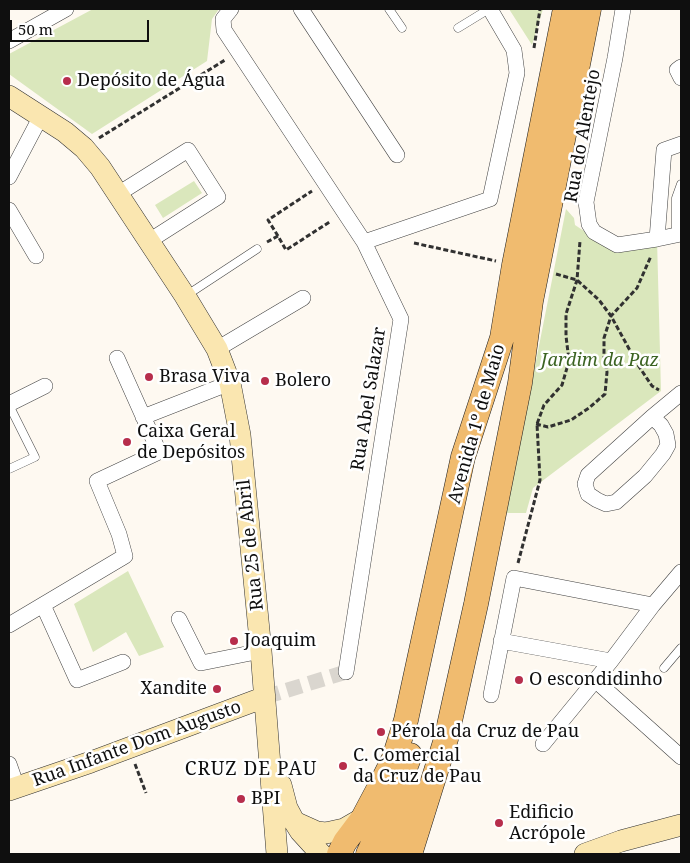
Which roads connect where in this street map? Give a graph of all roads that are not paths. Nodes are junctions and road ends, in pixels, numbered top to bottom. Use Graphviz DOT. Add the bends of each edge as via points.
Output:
graph roads {
  1 [pos="66,9"];
  2 [pos="231,9"];
  3 [pos="301,9"];
  4 [pos="389,9"];
  5 [pos="489,9"];
  6 [pos="566,9"];
  7 [pos="589,9"];
  8 [pos="623,9"];
  9 [pos="402,28"];
  10 [pos="458,28"];
  11 [pos="9,41"];
  12 [pos="681,67"];
  13 [pos="681,78"];
  14 [pos="9,96"];
  15 [pos="41,116"];
  16 [pos="681,144"];
  17 [pos="397,155"];
  18 [pos="9,177"];
  19 [pos="681,184"];
  20 [pos="118,194"];
  21 [pos="9,210"];
  22 [pos="679,234"];
  23 [pos="657,240"];
  24 [pos="149,241"];
  25 [pos="364,242"];
  26 [pos="257,249"];
  27 [pos="36,256"];
  28 [pos="185,296"];
  29 [pos="303,298"];
  30 [pos="531,302"];
  31 [pos="502,338"];
  32 [pos="217,349"];
  33 [pos="117,358"];
  34 [pos="230,383"];
  35 [pos="45,386"];
  36 [pos="681,392"];
  37 [pos="9,404"];
  38 [pos="143,417"];
  39 [pos="652,417"];
  40 [pos="9,469"];
  41 [pos="681,572"];
  42 [pos="43,605"];
  43 [pos="653,605"];
  44 [pos="179,619"];
  45 [pos="9,624"];
  46 [pos="501,641"];
  47 [pos="681,648"];
  48 [pos="261,650"];
  49 [pos="611,661"];
  50 [pos="124,662"];
  51 [pos="664,668"];
  52 [pos="346,672"];
  53 [pos="595,680"];
  54 [pos="490,695"];
  55 [pos="265,697"];
  56 [pos="268,744"];
  57 [pos="543,744"];
  58 [pos="681,756"];
  59 [pos="9,764"];
  60 [pos="13,788"];
  61 [pos="363,818"];
  62 [pos="295,823"];
  63 [pos="681,825"];
  64 [pos="415,849"];
  65 [pos="278,854"];
  66 [pos="321,854"];
  67 [pos="339,854"];
  68 [pos="368,854"];
  69 [pos="387,854"];
  70 [pos="585,854"];
  1 -- 11 [label="street"];
  2 -- 25 [label="street, Rua Abel Salazar" via="222,19 224,30"];
  3 -- 17 [label="street"];
  4 -- 9 [label="lane"];
  5 -- 10 [label="lane"];
  5 -- 25 [label="street" via="514,50 517,74 490,199"];
  6 -- 31 [label="main road, Avenida 1º de Maio"];
  7 -- 30 [label="main road, Avenida 1º de Maio"];
  8 -- 23 [label="street, Rua do Alentejo" via="587,206 589,224 594,232 617,245"];
  12 -- 13 [label="street" via="677,70"];
  14 -- 15 [label="main road, Rua 25 de Abril"];
  15 -- 18 [label="street"];
  15 -- 20 [label="main road, Rua 25 de Abril" via="84,148"];
  16 -- 23 [label="street" via="664,150"];
  19 -- 22 [label="lane" via="676,198"];
  20 -- 24 [label="main road, Rua 25 de Abril"];
  20 -- 24 [label="street" via="188,150 218,197"];
  21 -- 27 [label="street"];
  22 -- 23 [label="street, Rua do Alentejo"];
  24 -- 28 [label="main road, Rua 25 de Abril"];
  25 -- 52 [label="street, Rua Abel Salazar" via="400,318"];
  26 -- 28 [label="lane"];
  28 -- 32 [label="main road, Rua 25 de Abril"];
  29 -- 32 [label="street"];
  30 -- 64 [label="main road, Avenida 1º de Maio" via="520,383 478,595 446,739"];
  30 -- 69 [label="main road" via="428,760 415,797"];
  31 -- 61 [label="main road, Avenida 1º de Maio" via="463,457 406,720 394,758"];
  31 -- 68 [label="main road" via="496,380 420,721 395,796"];
  32 -- 34 [label="main road, Rua 25 de Abril"];
  33 -- 38 [label="street"];
  34 -- 38 [label="street"];
  34 -- 48 [label="main road, Rua 25 de Abril" via="240,435"];
  35 -- 37 [label="street"];
  36 -- 39 [label="street"];
  37 -- 40 [label="lane" via="34,457"];
  38 -- 42 [label="street" via="159,452 97,481 125,556"];
  39 -- 39 [label="street" via="588,475 585,484 588,494 606,504 616,502 644,476 668,445 661,425"];
  41 -- 43 [label="street"];
  42 -- 45 [label="street"];
  42 -- 50 [label="street" via="77,680"];
  43 -- 46 [label="street" via="514,578"];
  43 -- 49 [label="street"];
  44 -- 48 [label="street" via="201,663"];
  46 -- 49 [label="street"];
  46 -- 54 [label="street"];
  47 -- 51 [label="lane"];
  48 -- 55 [label="main road, Rua 25 de Abril"];
  49 -- 53 [label="street"];
  53 -- 57 [label="street"];
  53 -- 58 [label="street"];
  55 -- 56 [label="main road, Rua 25 de Abril"];
  55 -- 60 [label="main road, Rua Infante Dom Augusto"];
  56 -- 62 [label="main road, Rua 25 de Abril"];
  56 -- 65 [label="main road, Rua 25 de Abril"];
  59 -- 60 [label="street"];
  61 -- 62 [label="main road" via="344,829 326,833"];
  61 -- 67 [label="main road, Avenida 1º de Maio"];
  62 -- 66 [label="main road, Rua 25 de Abril"];
  63 -- 70 [label="main road"];
}
